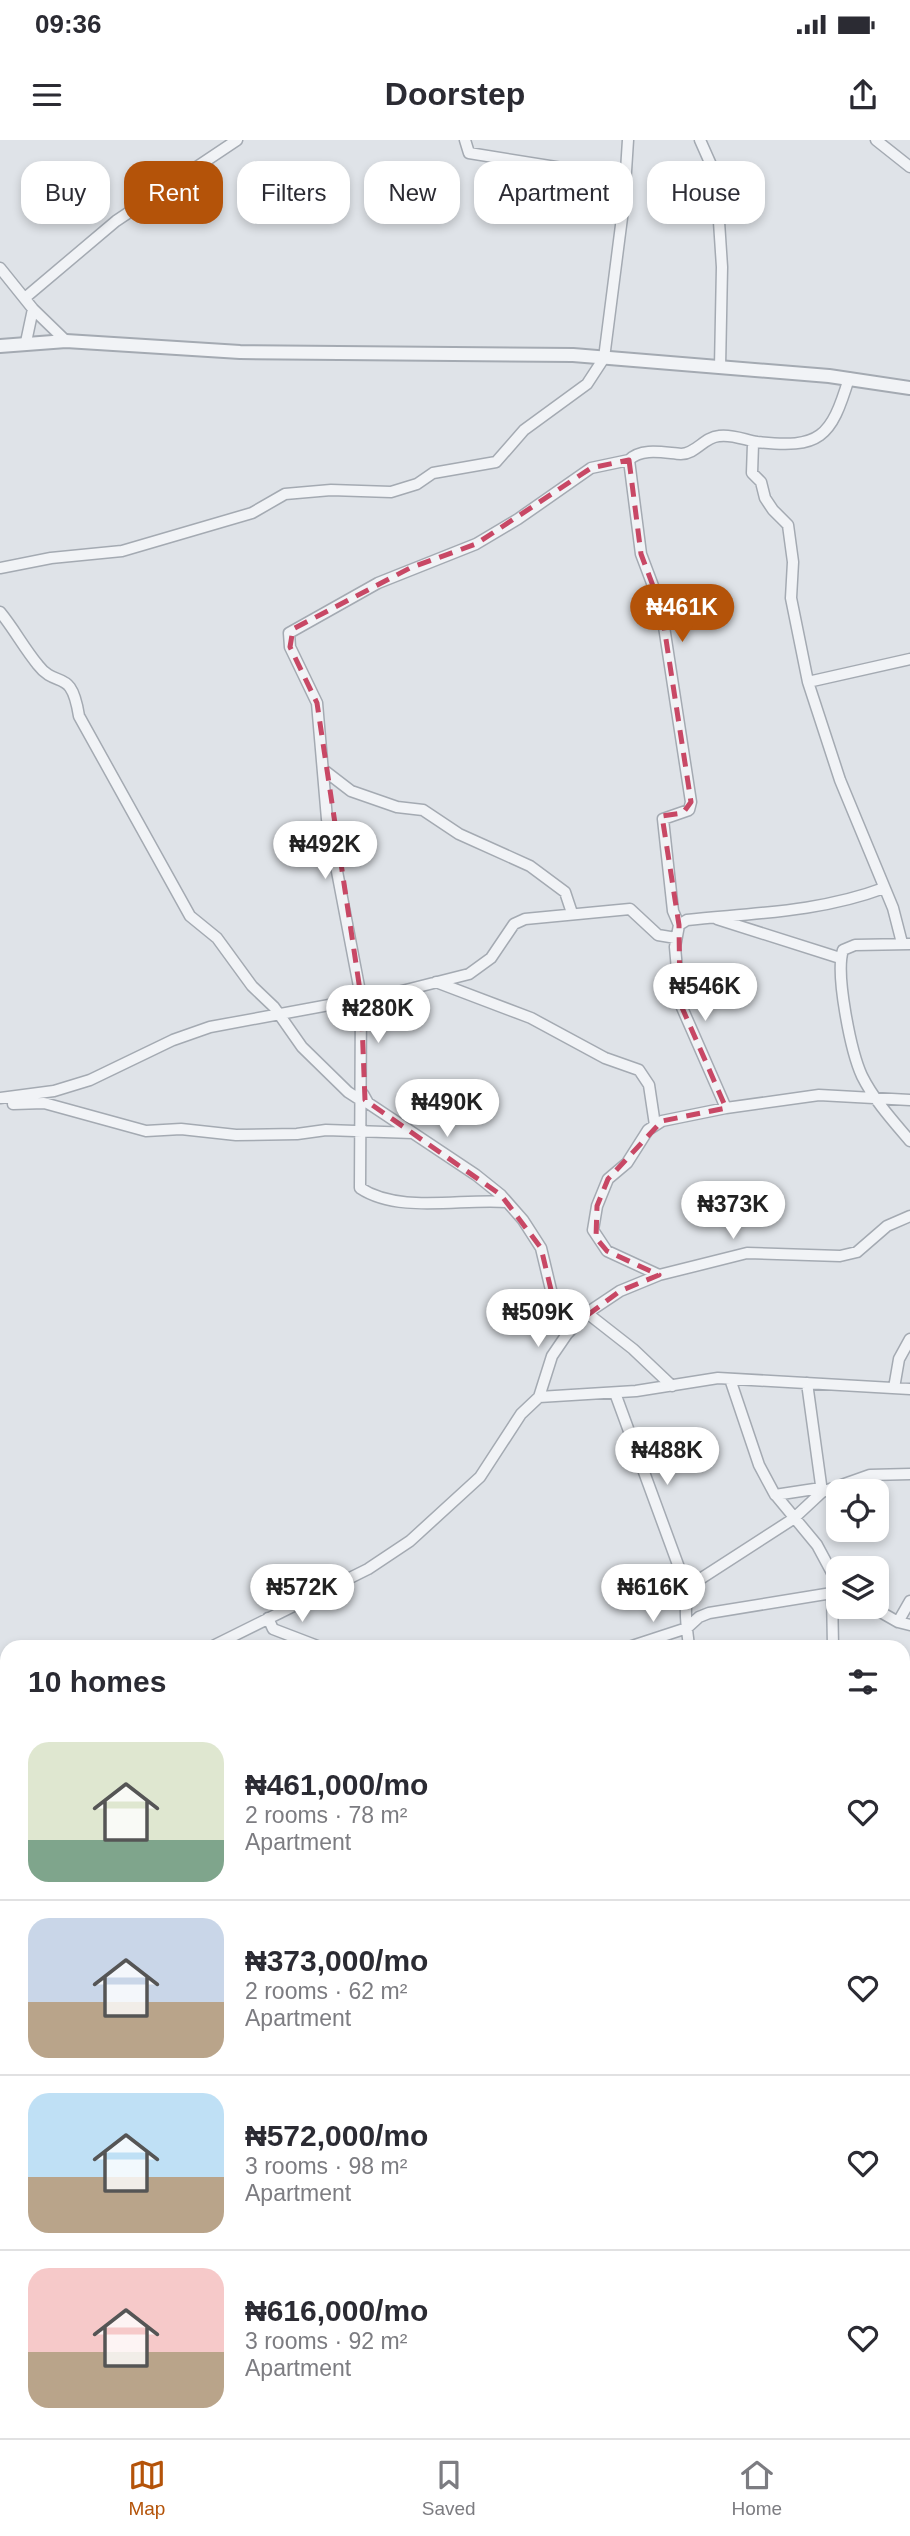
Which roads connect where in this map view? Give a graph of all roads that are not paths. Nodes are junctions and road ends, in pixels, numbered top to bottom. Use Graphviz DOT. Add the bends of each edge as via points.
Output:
graph roads {
  1 [pos="237,140"];
  2 [pos="465,140"];
  3 [pos="628,140"];
  4 [pos="700,140"];
  5 [pos="876,140"];
  6 [pos="519,161"];
  7 [pos="626,161"];
  8 [pos="910,167"];
  9 [pos="620,224"];
  10 [pos="0,268"];
  11 [pos="26,297"];
  12 [pos="33,309"];
  13 [pos="65,341"];
  14 [pos="26,342"];
  15 [pos="0,346"];
  16 [pos="604,358"];
  17 [pos="720,367"];
  18 [pos="849,378"];
  19 [pos="910,388"];
  20 [pos="758,442"];
  21 [pos="629,460"];
  22 [pos="0,568"];
  23 [pos="0,612"];
  24 [pos="910,659"];
  25 [pos="808,682"];
  26 [pos="325,771"];
  27 [pos="884,888"];
  28 [pos="572,913"];
  29 [pos="713,918"];
  30 [pos="678,925"];
  31 [pos="676,938"];
  32 [pos="906,944"];
  33 [pos="840,958"];
  34 [pos="436,982"];
  35 [pos="361,997"];
  36 [pos="277,1013"];
  37 [pos="362,1097"];
  38 [pos="878,1100"];
  39 [pos="910,1100"];
  40 [pos="0,1101"];
  41 [pos="726,1108"];
  42 [pos="655,1125"];
  43 [pos="361,1130"];
  44 [pos="413,1133"];
  45 [pos="910,1141"];
  46 [pos="507,1202"];
  47 [pos="910,1216"];
  48 [pos="659,1275"];
  49 [pos="587,1313"];
  50 [pos="577,1324"];
  51 [pos="910,1339"];
  52 [pos="730,1379"];
  53 [pos="807,1383"];
  54 [pos="672,1386"];
  55 [pos="894,1388"];
  56 [pos="910,1389"];
  57 [pos="615,1393"];
  58 [pos="539,1397"];
  59 [pos="910,1474"];
  60 [pos="822,1490"];
  61 [pos="775,1495"];
  62 [pos="793,1519"];
  63 [pos="826,1566"];
  64 [pos="826,1591"];
  65 [pos="688,1592"];
  66 [pos="910,1601"];
  67 [pos="889,1617"];
  68 [pos="268,1618"];
  69 [pos="834,1619"];
  70 [pos="898,1622"];
  71 [pos="910,1625"];
  72 [pos="687,1628"];
  73 [pos="676,1633"];
  74 [pos="225,1640"];
  75 [pos="302,1640"];
  76 [pos="652,1640"];
  77 [pos="672,1640"];
  78 [pos="688,1640"];
  79 [pos="833,1640"];
  1 -- 11 [label="street" via="116,221"];
  2 -- 6 [label="street" via="469,153"];
  3 -- 7 [label="street"];
  4 -- 17 [label="street" via="717,187 722,267"];
  5 -- 8 [label="street"];
  9 -- 16 [label="street"];
  10 -- 11 [label="street"];
  11 -- 12 [label="street"];
  12 -- 13 [label="street"];
  12 -- 14 [label="street"];
  13 -- 14 [label="street"];
  13 -- 16 [label="street" via="240,352"];
  14 -- 15 [label="street"];
  16 -- 17 [label="street"];
  16 -- 22 [label="street" via="580,391 524,430 492,464 433,473 391,492 285,494 252,513 122,551"];
  17 -- 18 [label="street"];
  18 -- 19 [label="street"];
  18 -- 20 [label="street" via="835,414 818,438 801,444"];
  20 -- 21 [label="street" via="719,436 688,453 652,452"];
  20 -- 25 [label="street" via="752,444 752,473 773,510 788,525 791,598"];
  21 -- 26 [label="street" via="591,468 476,544 378,583 289,633 290,647 317,704"];
  21 -- 30 [label="street" via="641,554 661,607 691,802 688,810 668,815 663,824"];
  23 -- 36 [label="street" via="43,671 60,677 72,690 83,724 190,916 217,938"];
  24 -- 25 [label="street"];
  25 -- 27 [label="street" via="840,780"];
  26 -- 28 [label="street" via="351,791 397,807 423,810 459,834 530,866 565,892"];
  26 -- 35 [label="street" via="327,818"];
  27 -- 29 [label="street" via="848,902"];
  27 -- 32 [label="street"];
  28 -- 31 [label="street" via="630,909 658,935"];
  28 -- 34 [label="street" via="514,924 478,969"];
  29 -- 30 [label="street"];
  29 -- 33 [label="street"];
  30 -- 31 [label="street"];
  31 -- 41 [label="street" via="680,1003"];
  32 -- 33 [label="street" via="855,945 843,950"];
  33 -- 38 [label="street" via="843,1001 858,1065"];
  34 -- 35 [label="street"];
  34 -- 42 [label="street" via="531,1018 605,1058 639,1070 649,1085"];
  35 -- 36 [label="street"];
  35 -- 37 [label="street"];
  36 -- 37 [label="street" via="302,1047 348,1092"];
  36 -- 40 [label="street" via="210,1027 90,1080"];
  37 -- 43 [label="street"];
  37 -- 44 [label="street"];
  38 -- 39 [label="street"];
  38 -- 41 [label="street" via="819,1095"];
  38 -- 45 [label="street"];
  40 -- 43 [label="street" via="44,1103 146,1131 181,1129 236,1135"];
  41 -- 42 [label="street"];
  42 -- 48 [label="street" via="627,1163 608,1179 593,1230 607,1251"];
  43 -- 44 [label="street"];
  43 -- 46 [label="street" via="360,1188 368,1194 431,1203"];
  44 -- 46 [label="street"];
  46 -- 50 [label="street" via="541,1248 552,1294"];
  47 -- 48 [label="street" via="887,1226 857,1252 840,1256 747,1253"];
  48 -- 49 [label="street" via="620,1291"];
  49 -- 50 [label="street"];
  49 -- 54 [label="street"];
  50 -- 58 [label="street" via="551,1356"];
  51 -- 55 [label="street" via="899,1359"];
  52 -- 53 [label="street"];
  52 -- 54 [label="street"];
  52 -- 61 [label="street" via="759,1465"];
  53 -- 55 [label="street"];
  53 -- 60 [label="street"];
  54 -- 57 [label="street"];
  55 -- 56 [label="street"];
  57 -- 58 [label="street"];
  57 -- 65 [label="street"];
  58 -- 68 [label="street" via="521,1415 480,1477 410,1541 368,1569"];
  59 -- 60 [label="street" via="870,1475"];
  60 -- 61 [label="street"];
  60 -- 62 [label="street"];
  61 -- 62 [label="street"];
  62 -- 63 [label="street" via="817,1545"];
  62 -- 65 [label="street" via="724,1562"];
  64 -- 72 [label="street" via="709,1614"];
  65 -- 72 [label="street"];
  66 -- 70 [label="street"];
  67 -- 70 [label="street"];
  68 -- 74 [label="street"];
  68 -- 75 [label="street" via="273,1629"];
  69 -- 79 [label="street"];
  70 -- 71 [label="street"];
  72 -- 73 [label="street"];
  72 -- 78 [label="street"];
  73 -- 76 [label="street"];
  73 -- 77 [label="street"];
}
